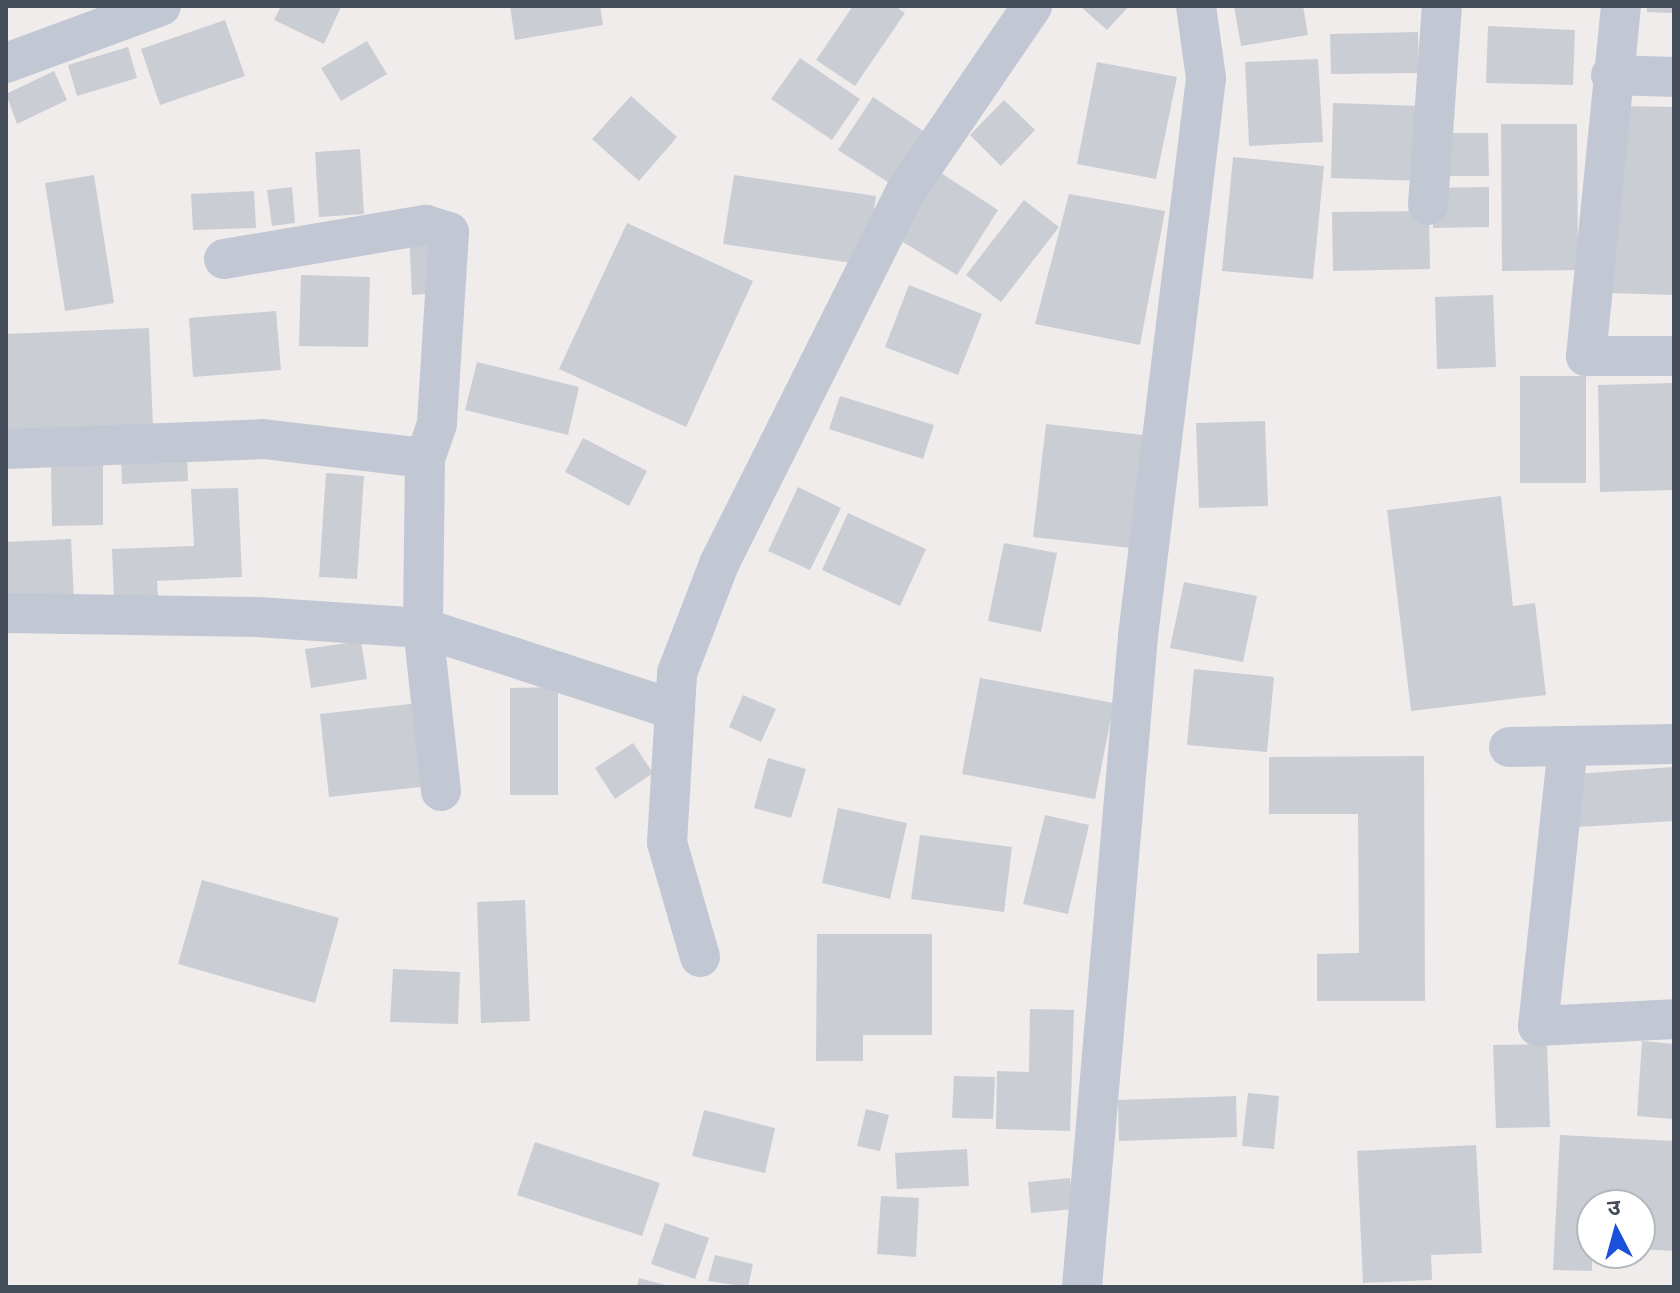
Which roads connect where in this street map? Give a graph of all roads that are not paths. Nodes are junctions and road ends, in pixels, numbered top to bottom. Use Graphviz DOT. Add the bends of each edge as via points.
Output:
graph roads {
  1 [pos="161,6"];
  2 [pos="1032,6"];
  3 [pos="1196,6"];
  4 [pos="1442,6"];
  5 [pos="1621,6"];
  6 [pos="6,63"];
  7 [pos="1611,75"];
  8 [pos="1674,77"];
  9 [pos="1428,205"];
  10 [pos="224,259"];
  11 [pos="1674,356"];
  12 [pos="6,449"];
  13 [pos="425,458"];
  14 [pos="6,613"];
  15 [pos="423,628"];
  16 [pos="675,710"];
  17 [pos="1674,744"];
  18 [pos="1568,746"];
  19 [pos="1509,747"];
  20 [pos="441,791"];
  21 [pos="700,957"];
  22 [pos="1674,1019"];
  23 [pos="1082,1287"];
  1 -- 6 [label="street"];
  2 -- 16 [label="street" via="906,191 719,564 677,673"];
  3 -- 23 [label="street" via="1206,78 1138,636"];
  4 -- 9 [label="street"];
  5 -- 7 [label="street"];
  7 -- 8 [label="street"];
  7 -- 11 [label="street" via="1586,356"];
  10 -- 13 [label="street" via="426,225 449,232 437,424"];
  12 -- 13 [label="street" via="263,439"];
  13 -- 15 [label="street"];
  14 -- 15 [label="street" via="257,617"];
  15 -- 16 [label="street"];
  15 -- 20 [label="street"];
  16 -- 21 [label="street" via="667,843"];
  17 -- 18 [label="street"];
  18 -- 19 [label="street"];
  18 -- 22 [label="street" via="1538,1026"];
}
